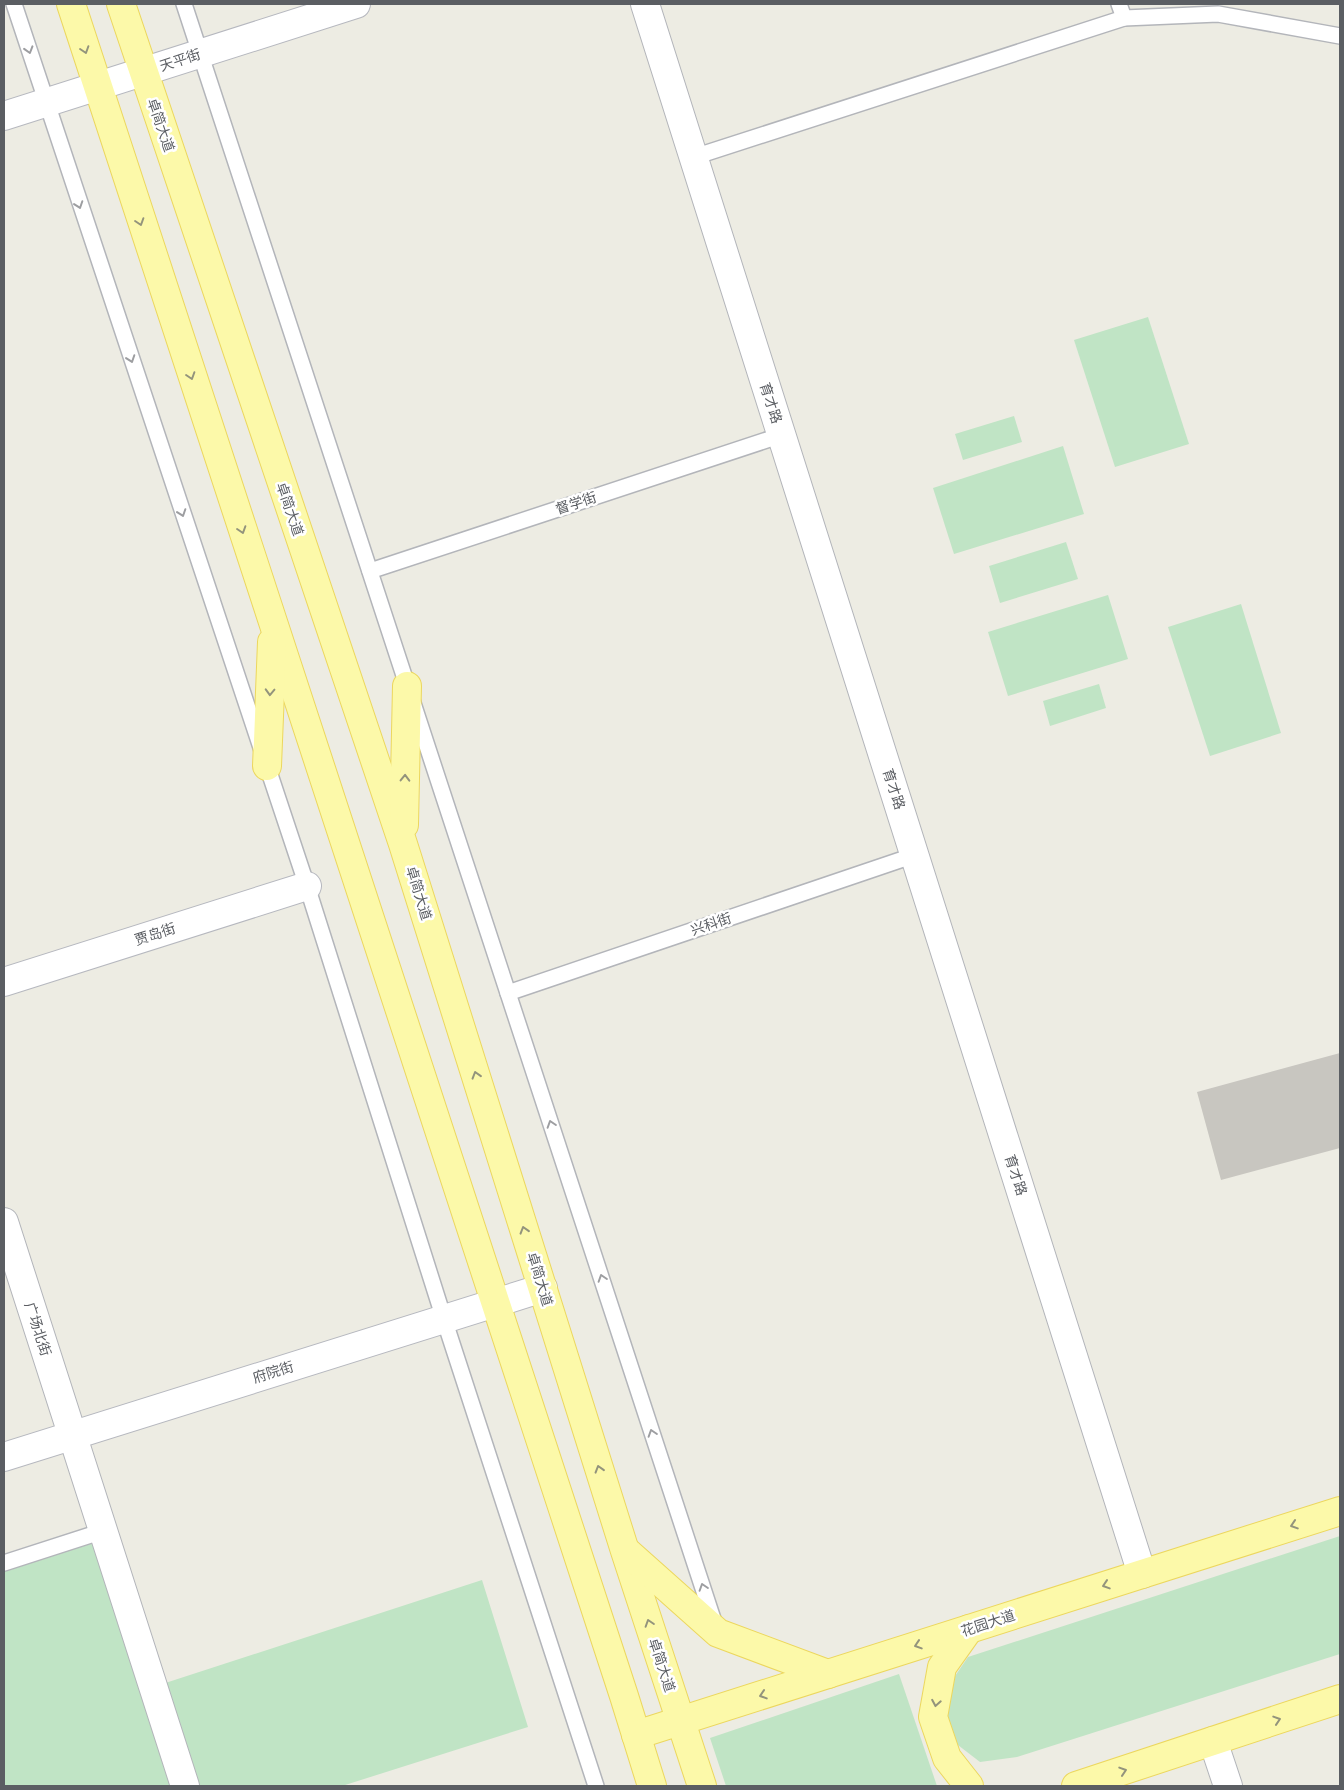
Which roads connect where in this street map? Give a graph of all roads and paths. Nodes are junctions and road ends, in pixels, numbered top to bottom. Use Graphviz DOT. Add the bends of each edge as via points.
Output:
graph roads {
  1 [pos="14,4"];
  2 [pos="71,4"];
  3 [pos="121,4"];
  4 [pos="184,4"];
  5 [pos="356,4"];
  6 [pos="645,4"];
  7 [pos="1122,11"];
  8 [pos="1340,36"];
  9 [pos="200,53"];
  10 [pos="143,72"];
  11 [pos="97,86"];
  12 [pos="45,103"];
  13 [pos="4,116"];
  14 [pos="694,158"];
  15 [pos="782,435"];
  16 [pos="370,571"];
  17 [pos="273,626"];
  18 [pos="407,686"];
  19 [pos="267,766"];
  20 [pos="403,844"];
  21 [pos="915,855"];
  22 [pos="307,886"];
  23 [pos="4,982"];
  24 [pos="508,993"];
  25 [pos="4,1222"];
  26 [pos="543,1288"];
  27 [pos="495,1303"];
  28 [pos="444,1319"];
  29 [pos="72,1435"];
  30 [pos="4,1457"];
  31 [pos="1340,1510"];
  32 [pos="102,1531"];
  33 [pos="625,1551"];
  34 [pos="4,1563"];
  35 [pos="1142,1574"];
  36 [pos="969,1629"];
  37 [pos="718,1633"];
  38 [pos="828,1674"];
  39 [pos="1340,1699"];
  40 [pos="680,1721"];
  41 [pos="636,1734"];
  42 [pos="1213,1741"];
  43 [pos="185,1786"];
  44 [pos="596,1786"];
  45 [pos="652,1786"];
  46 [pos="702,1786"];
  47 [pos="969,1786"];
  48 [pos="1076,1786"];
  49 [pos="1228,1786"];
  1 -- 12 [label="lane, one-way"];
  2 -- 11 [label="main road, one-way"];
  3 -- 10 [label="main road, 卓简大道"];
  4 -- 9 [label="lane"];
  5 -- 9 [label="street, 天平街"];
  6 -- 14 [label="street, 育才路"];
  7 -- 8 [label="lane" via="1218,14"];
  7 -- 14 [label="lane"];
  9 -- 10 [label="street, 天平街"];
  9 -- 16 [label="lane"];
  10 -- 11 [label="street, 天平街"];
  10 -- 20 [label="main road, 卓简大道"];
  11 -- 12 [label="street, 天平街"];
  11 -- 17 [label="main road, one-way"];
  12 -- 13 [label="street, 天平街"];
  12 -- 19 [label="lane, one-way"];
  14 -- 15 [label="street, 育才路"];
  15 -- 16 [label="lane, 督学街"];
  15 -- 21 [label="street, 育才路"];
  16 -- 18 [label="lane"];
  17 -- 19 [label="main road, one-way"];
  17 -- 27 [label="main road"];
  20 -- 18 [label="main road, one-way"];
  18 -- 24 [label="lane"];
  19 -- 22 [label="lane"];
  26 -- 20 [label="main road, 卓简大道, one-way"];
  21 -- 24 [label="lane, 兴科街"];
  21 -- 35 [label="street, 育才路"];
  22 -- 23 [label="street, 贾岛街"];
  22 -- 28 [label="lane"];
  37 -- 24 [label="lane, one-way"];
  25 -- 29 [label="street, 广场北街"];
  26 -- 27 [label="street, 府院街"];
  33 -- 26 [label="main road, 卓简大道, one-way"];
  27 -- 28 [label="street, 府院街"];
  27 -- 41 [label="main road"];
  28 -- 29 [label="street, 府院街"];
  28 -- 44 [label="lane"];
  29 -- 30 [label="street, 府院街"];
  29 -- 32 [label="street, 广场北街"];
  31 -- 35 [label="main road, 花园大道, one-way"];
  32 -- 34 [label="lane"];
  32 -- 43 [label="street, 广场北街"];
  33 -- 37 [label="main road"];
  40 -- 33 [label="main road, 卓简大道, one-way"];
  35 -- 36 [label="main road, 花园大道, one-way"];
  36 -- 38 [label="main road, 花园大道, one-way"];
  36 -- 47 [label="main road, one-way" via="942,1667 933,1717 947,1758"];
  37 -- 38 [label="main road"];
  38 -- 40 [label="main road, 花园大道, one-way"];
  42 -- 39 [label="main road, one-way"];
  40 -- 41 [label="main road, 花园大道"];
  40 -- 46 [label="main road, 卓简大道"];
  41 -- 45 [label="main road"];
  48 -- 42 [label="main road, one-way"];
  42 -- 49 [label="street"];
}
